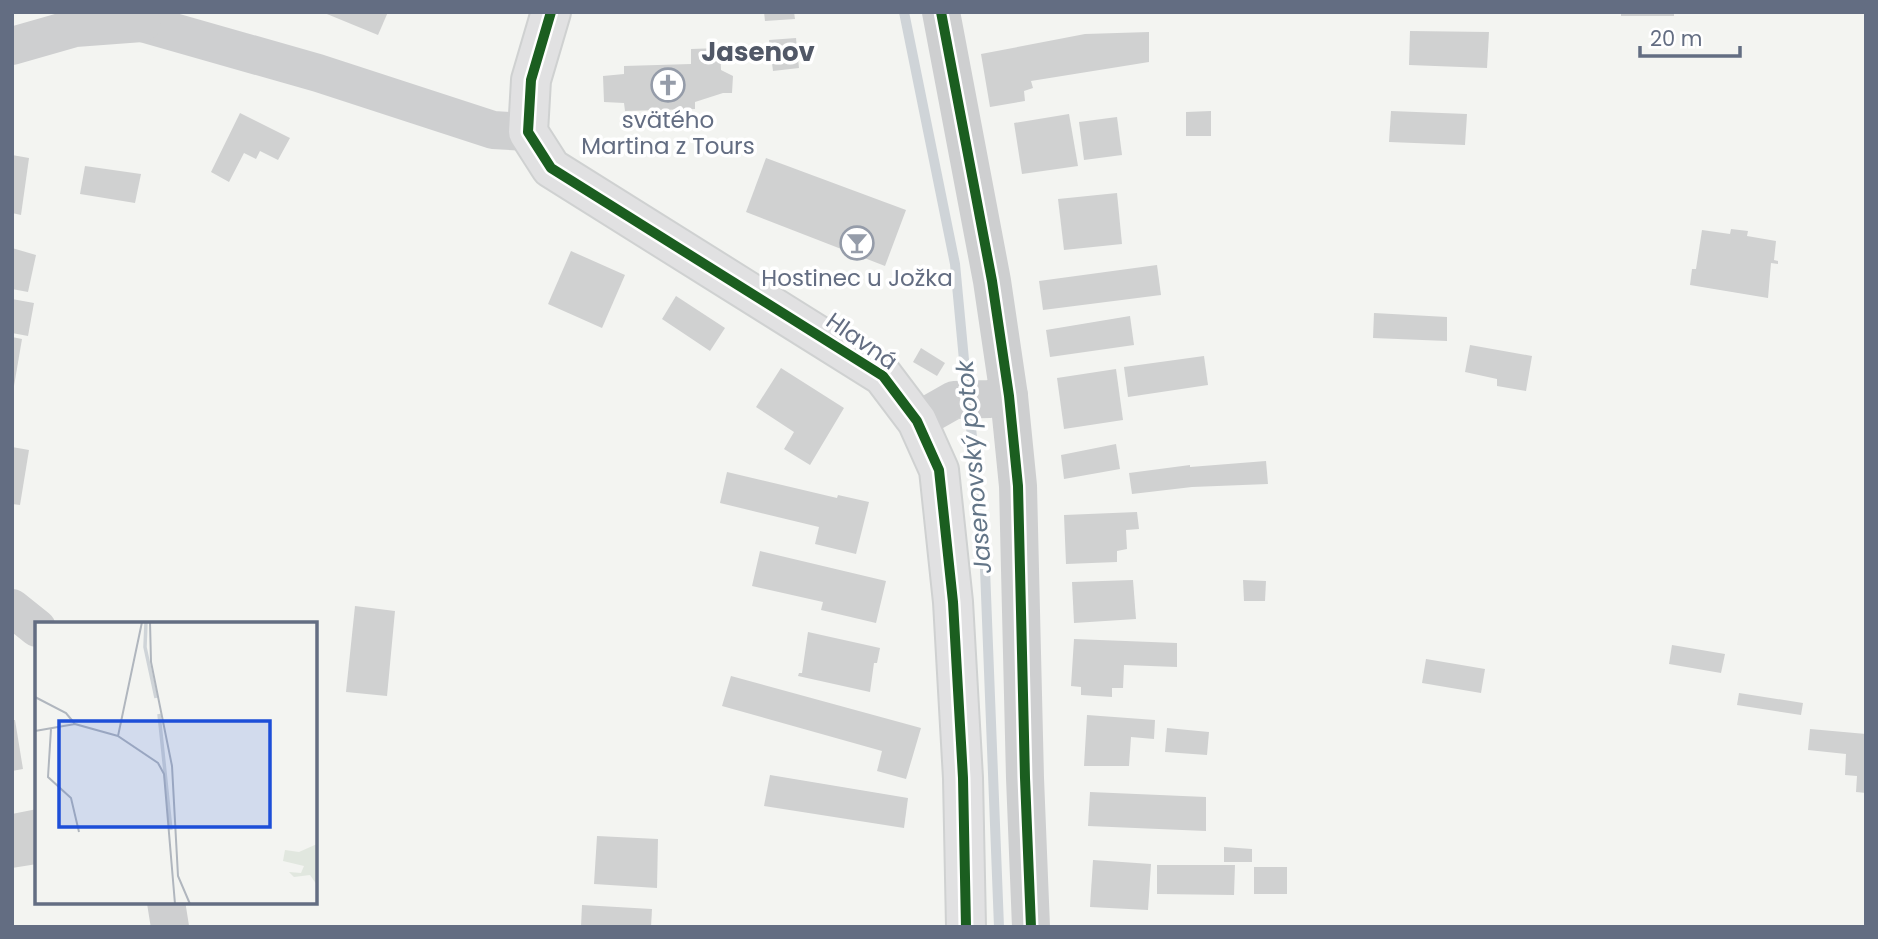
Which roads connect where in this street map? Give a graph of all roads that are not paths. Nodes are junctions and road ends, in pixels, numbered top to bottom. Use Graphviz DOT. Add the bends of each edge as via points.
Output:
graph roads {
  1 [pos="551,12"];
  2 [pos="941,12"];
  3 [pos="137,17"];
  4 [pos="12,46"];
  5 [pos="527,132"];
  6 [pos="984,399"];
  7 [pos="917,421"];
  8 [pos="12,608"];
  9 [pos="35,626"];
  10 [pos="166,904"];
  11 [pos="170,927"];
  12 [pos="966,927"];
  13 [pos="1031,927"];
  1 -- 5 [label="street" via="531,80"];
  2 -- 6 [label="street" via="992,281"];
  3 -- 4 [label="street"];
  3 -- 5 [label="street" via="493,130"];
  5 -- 7 [label="street, Hlavná" via="551,168 883,376"];
  6 -- 7 [label="street"];
  6 -- 13 [label="street" via="1018,486"];
  7 -- 12 [label="street, Hlavná" via="939,470 953,602"];
  8 -- 9 [label="street"];
  10 -- 11 [label="street"];
}
